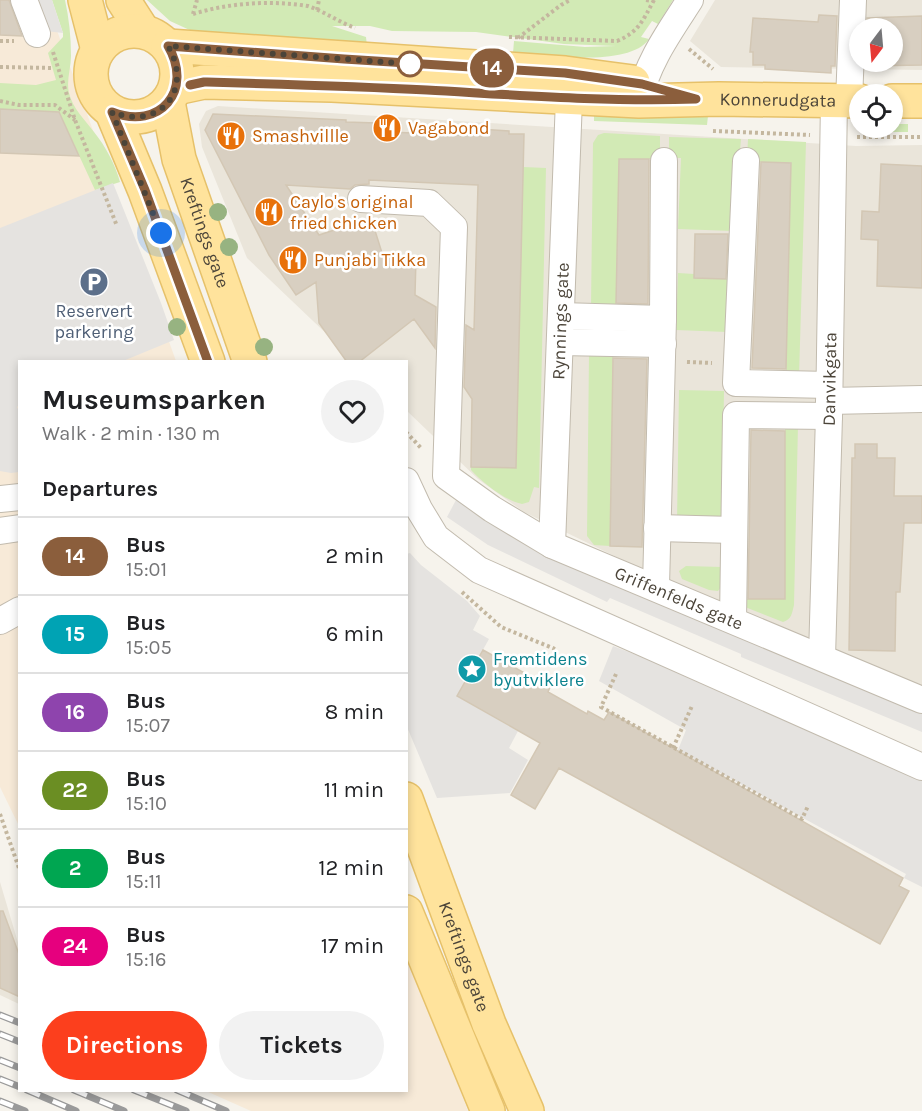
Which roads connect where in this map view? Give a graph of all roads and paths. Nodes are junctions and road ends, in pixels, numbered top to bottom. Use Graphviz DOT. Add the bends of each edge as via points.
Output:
graph roads {
  1 [pos="24,0"];
  2 [pos="85,0"];
  3 [pos="123,0"];
  4 [pos="197,0"];
  5 [pos="319,0"];
  6 [pos="570,0"];
  7 [pos="646,0"];
  8 [pos="690,0"];
  9 [pos="853,0"];
  10 [pos="654,1"];
  11 [pos="317,10"];
  12 [pos="361,30"];
  13 [pos="506,37"];
  14 [pos="155,38"];
  15 [pos="518,38"];
  16 [pos="42,40"];
  17 [pos="684,45"];
  18 [pos="98,50"];
  19 [pos="0,67"];
  20 [pos="52,68"];
  21 [pos="720,75"];
  22 [pos="641,92"];
  23 [pos="172,95"];
  24 [pos="569,99"];
  25 [pos="0,101"];
  26 [pos="848,101"];
  27 [pos="903,101"];
  28 [pos="922,101"];
  29 [pos="112,112"];
  30 [pos="75,120"];
  31 [pos="706,131"];
  32 [pos="717,131"];
  33 [pos="664,161"];
  34 [pos="746,161"];
  35 [pos="361,199"];
  36 [pos="117,226"];
  37 [pos="561,316"];
  38 [pos="560,342"];
  39 [pos="663,342"];
  40 [pos="207,360"];
  41 [pos="249,360"];
  42 [pos="737,373"];
  43 [pos="922,399"];
  44 [pos="829,400"];
  45 [pos="736,415"];
  46 [pos="408,485"];
  47 [pos="18,497"];
  48 [pos="0,499"];
  49 [pos="18,528"];
  50 [pos="657,528"];
  51 [pos="0,531"];
  52 [pos="734,531"];
  53 [pos="552,545"];
  54 [pos="656,586"];
  55 [pos="457,587"];
  56 [pos="18,611"];
  57 [pos="733,620"];
  58 [pos="0,621"];
  59 [pos="555,649"];
  60 [pos="822,657"];
  61 [pos="616,674"];
  62 [pos="922,700"];
  63 [pos="692,706"];
  64 [pos="673,748"];
  65 [pos="922,766"];
  66 [pos="408,804"];
  67 [pos="808,806"];
  68 [pos="0,814"];
  69 [pos="18,865"];
  70 [pos="408,917"];
  71 [pos="488,1111"];
  72 [pos="527,1111"];
  1 -- 16 [label="street"];
  2 -- 18 [label="main road"];
  3 -- 14 [label="main road"];
  4 -- 11 [label="path" via="193,14 251,0 291,2"];
  5 -- 11 [label="path"];
  6 -- 15 [label="path"];
  7 -- 10 [label="path"];
  8 -- 22 [label="street"];
  9 -- 26 [label="street, Danvikgata"];
  10 -- 15 [label="path" via="640,27 617,41"];
  11 -- 12 [label="path"];
  13 -- 15 [label="path"];
  14 -- 18 [label="main road" via="130,30 106,40"];
  14 -- 22 [label="main road, Konnerudgata" via="219,51 565,73"];
  14 -- 23 [label="main road" via="175,59 178,73"];
  16 -- 30 [label="path" via="54,52"];
  17 -- 21 [label="path"];
  18 -- 29 [label="main road" via="92,63 94,91"];
  19 -- 20 [label="path"];
  22 -- 24 [label="main road, Konnerudgata"];
  22 -- 26 [label="main road, Konnerudgata" via="696,99"];
  23 -- 24 [label="main road, Konnerudgata" via="204,82"];
  23 -- 29 [label="main road" via="156,112 141,117"];
  23 -- 41 [label="main road, Kreftings gate" via="179,159"];
  24 -- 37 [label="street, Rynnings gate"];
  25 -- 30 [label="path" via="55,105"];
  26 -- 44 [label="street, Danvikgata"];
  27 -- 28 [label="main road"];
  29 -- 40 [label="main road"];
  30 -- 36 [label="path"];
  31 -- 32 [label="path"];
  33 -- 39 [label="street"];
  34 -- 42 [label="street"];
  35 -- 53 [label="street, Griffenfelds gate" via="429,203 454,227 446,476"];
  37 -- 38 [label="street, Rynnings gate"];
  37 -- 39 [label="street"];
  38 -- 39 [label="street"];
  38 -- 53 [label="street, Rynnings gate"];
  39 -- 42 [label="path"];
  39 -- 50 [label="street"];
  42 -- 44 [label="street"];
  42 -- 45 [label="street"];
  43 -- 44 [label="street"];
  44 -- 45 [label="street"];
  44 -- 60 [label="street, Danvikgata"];
  45 -- 52 [label="street"];
  46 -- 65 [label="street" via="436,537 479,570"];
  47 -- 48 [label="street"];
  49 -- 51 [label="street"];
  50 -- 52 [label="street"];
  50 -- 54 [label="street"];
  52 -- 57 [label="street"];
  53 -- 54 [label="street, Griffenfelds gate"];
  54 -- 57 [label="street, Griffenfelds gate"];
  55 -- 59 [label="path" via="501,627"];
  56 -- 58 [label="street"];
  57 -- 60 [label="street, Griffenfelds gate"];
  60 -- 62 [label="street, Griffenfelds gate"];
  61 -- 64 [label="path" via="601,707"];
  63 -- 64 [label="path"];
  64 -- 67 [label="path" via="802,819"];
  66 -- 72 [label="main road, Kreftings gate" via="489,1023"];
  68 -- 69 [label="path"];
  70 -- 71 [label="main road, Kreftings gate"];
}
